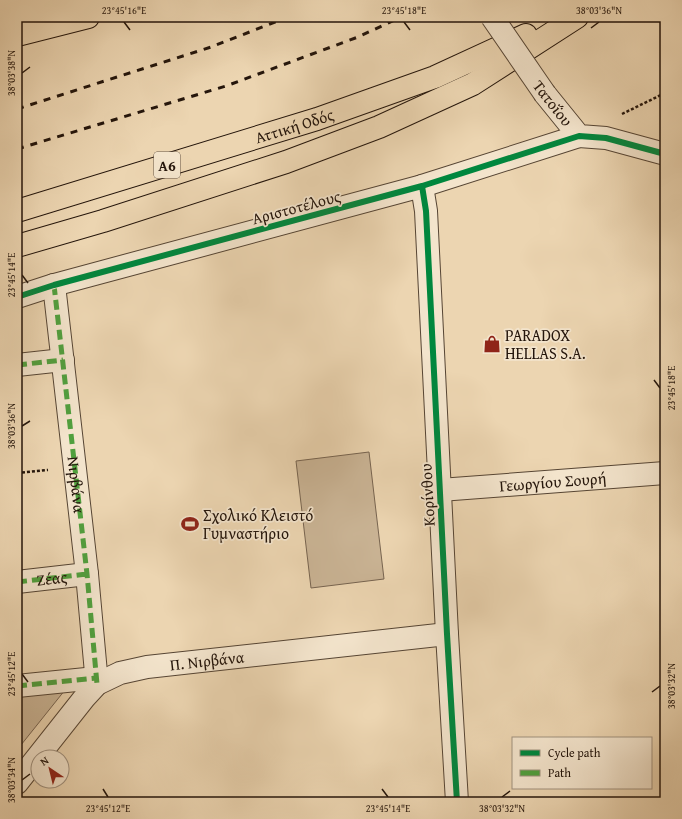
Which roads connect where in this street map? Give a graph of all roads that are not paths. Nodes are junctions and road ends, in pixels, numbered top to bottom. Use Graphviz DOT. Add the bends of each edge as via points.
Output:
graph roads {
  1 [pos="88,17"];
  2 [pos="492,17"];
  3 [pos="562,17"];
  4 [pos="577,17"];
  5 [pos="17,35"];
  6 [pos="579,136"];
  7 [pos="665,154"];
  8 [pos="422,186"];
  9 [pos="17,210"];
  10 [pos="17,246"];
  11 [pos="54,285"];
  12 [pos="17,297"];
  13 [pos="63,360"];
  14 [pos="17,365"];
  15 [pos="665,473"];
  16 [pos="440,490"];
  17 [pos="87,574"];
  18 [pos="17,582"];
  19 [pos="447,634"];
  20 [pos="97,681"];
  21 [pos="17,686"];
  22 [pos="17,783"];
  23 [pos="457,802"];
  1 -- 5 [label="highway"];
  2 -- 6 [label="street, Τατοΐου, bridge" via="545,94"];
  3 -- 9 [label="highway, Αττική Οδός / Α6" via="435,77 317,120"];
  4 -- 10 [label="highway" via="473,84 379,127 286,162"];
  6 -- 7 [label="street, Τατοΐου" via="606,138"];
  6 -- 8 [label="street, Αριστοτέλους"];
  8 -- 11 [label="street, Αριστοτέλους"];
  8 -- 16 [label="street, Κορίνθου" via="426,211"];
  11 -- 12 [label="street, Αριστοτέλους"];
  11 -- 13 [label="street, Νιρβάνα"];
  13 -- 14 [label="street"];
  13 -- 17 [label="street, Νιρβάνα"];
  15 -- 16 [label="street, Γεωργίου Σουρή"];
  16 -- 19 [label="street, Κορίνθου"];
  17 -- 18 [label="street, Ζέας"];
  17 -- 20 [label="street, Νιρβάνα"];
  19 -- 20 [label="street, Π. Νιρβάνα" via="147,667"];
  19 -- 23 [label="street, Κορίνθου"];
  20 -- 21 [label="street"];
  20 -- 22 [label="street, Π. Νιρβάνα"];
}
